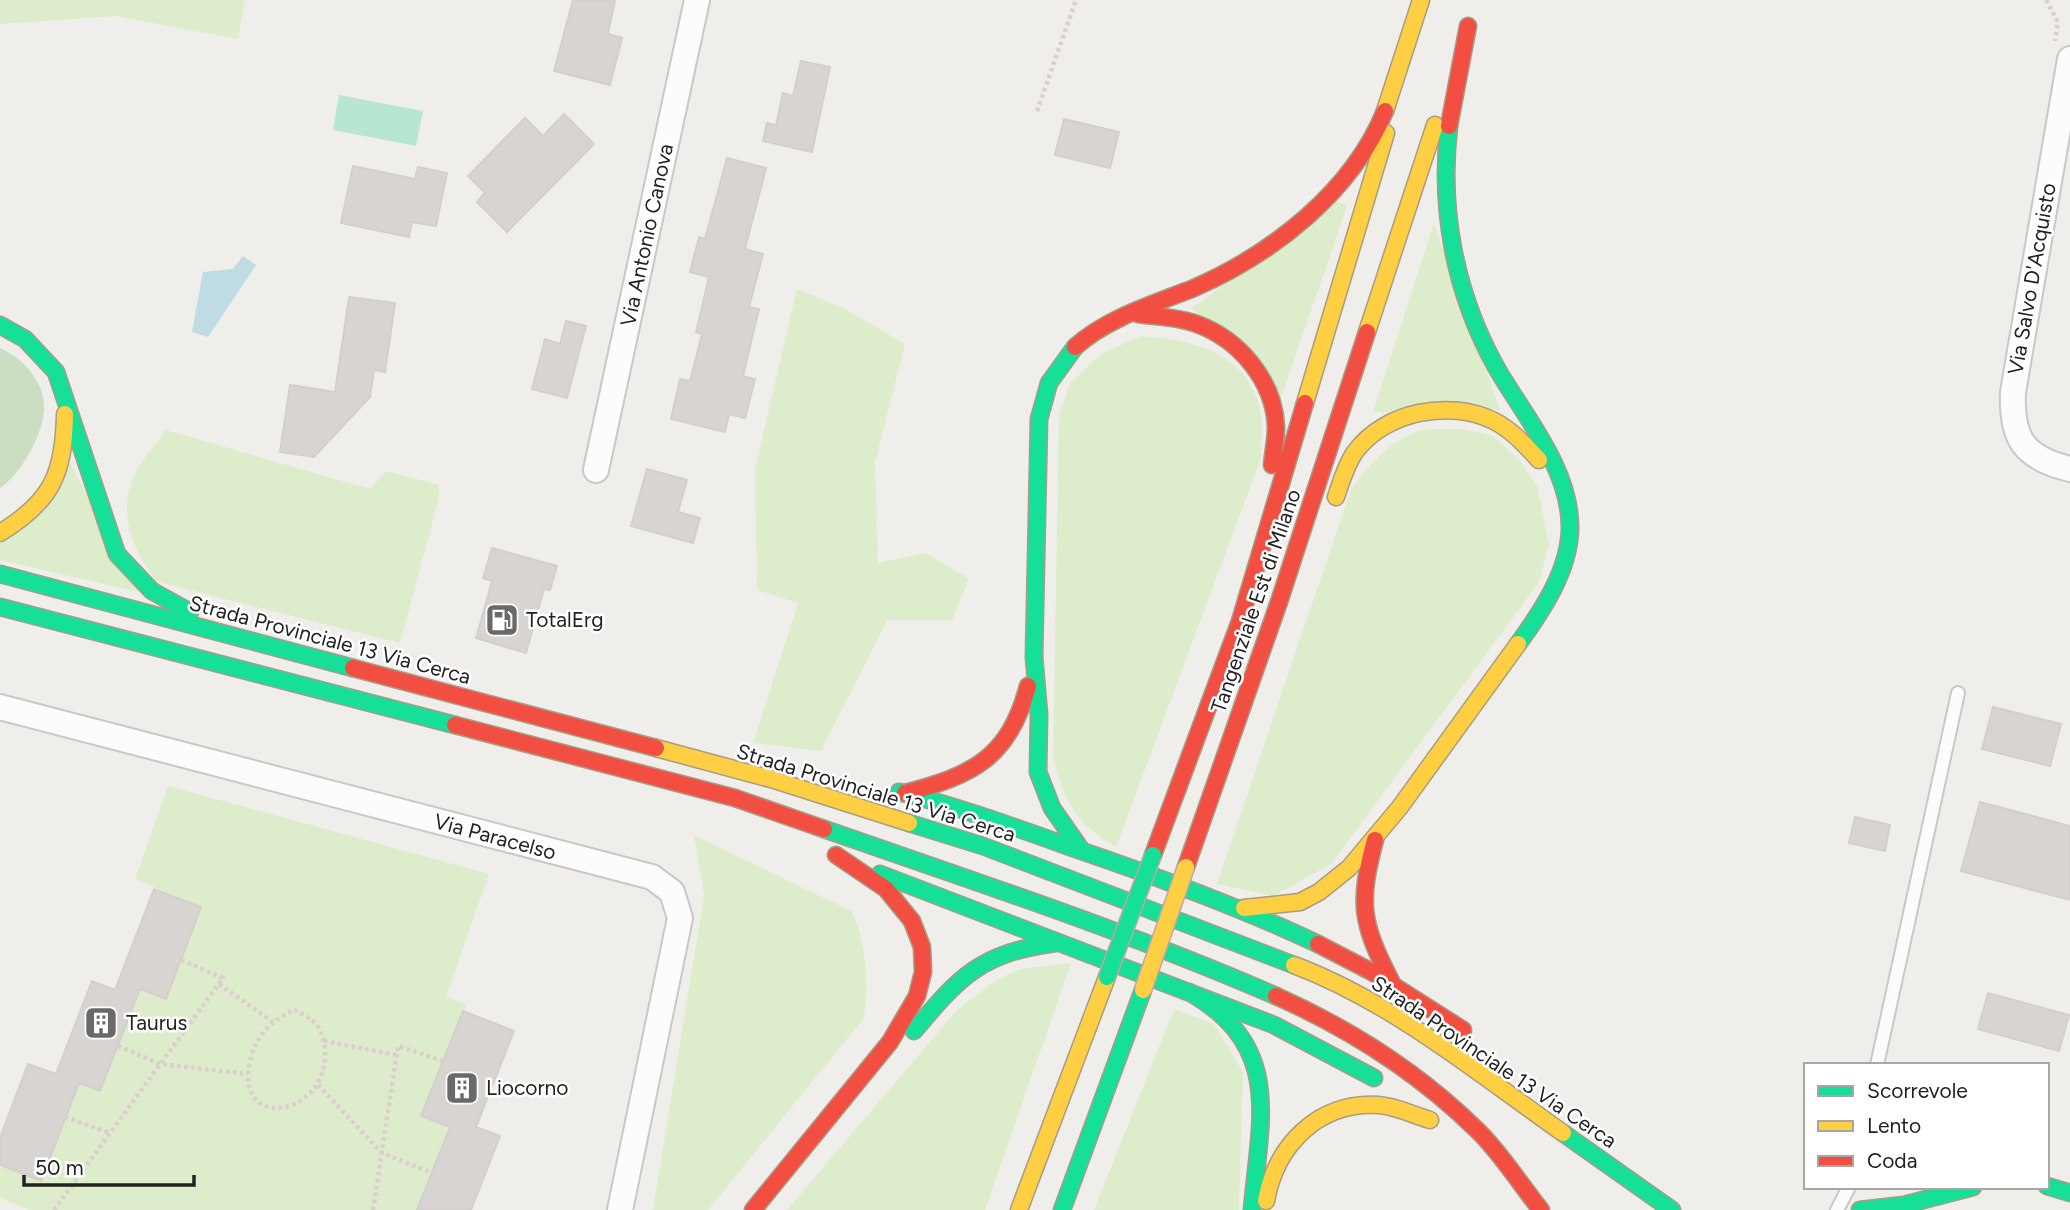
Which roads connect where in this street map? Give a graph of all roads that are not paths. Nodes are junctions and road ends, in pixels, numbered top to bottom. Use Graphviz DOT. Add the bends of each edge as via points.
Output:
graph roads {
  1 [pos="697,0"];
  2 [pos="1424,0"];
  3 [pos="2070,59"];
  4 [pos="1138,314"];
  5 [pos="5,328"];
  6 [pos="63,388"];
  7 [pos="2070,469"];
  8 [pos="596,470"];
  9 [pos="1558,479"];
  10 [pos="1330,512"];
  11 [pos="0,533"];
  12 [pos="1307,572"];
  13 [pos="0,574"];
  14 [pos="1279,602"];
  15 [pos="0,607"];
  16 [pos="0,616"];
  17 [pos="1240,621"];
  18 [pos="66,625"];
  19 [pos="235,637"];
  20 [pos="1034,657"];
  21 [pos="1958,693"];
  22 [pos="0,708"];
  23 [pos="653,747"];
  24 [pos="581,759"];
  25 [pos="797,770"];
  26 [pos="878,787"];
  27 [pos="905,793"];
  28 [pos="766,827"];
  29 [pos="1375,838"];
  30 [pos="1082,850"];
  31 [pos="1244,908"];
  32 [pos="1055,943"];
  33 [pos="1391,981"];
  34 [pos="1189,992"];
  35 [pos="1481,1043"];
  36 [pos="1877,1063"];
  37 [pos="1521,1080"];
  38 [pos="1430,1120"];
  39 [pos="1556,1128"];
  40 [pos="1447,1133"];
  41 [pos="2049,1187"];
  42 [pos="1848,1189"];
  43 [pos="1931,1189"];
  44 [pos="1964,1189"];
  45 [pos="1950,1192"];
  46 [pos="2070,1193"];
  47 [pos="1900,1208"];
  48 [pos="620,1210"];
  49 [pos="753,1210"];
  50 [pos="771,1210"];
  51 [pos="1019,1210"];
  52 [pos="1062,1210"];
  53 [pos="1252,1210"];
  54 [pos="1265,1210"];
  55 [pos="1541,1210"];
  56 [pos="1672,1210"];
  57 [pos="1838,1210"];
  58 [pos="1860,1210"];
  1 -- 8 [label="street, Via Antonio Canova"];
  2 -- 4 [label="main road" via="1382,117 1360,156 1296,225 1262,252"];
  2 -- 17 [label="main road, Tangenziale Est di Milano"];
  3 -- 7 [label="street, Via Salvo D'Acquisto" via="2012,416 2016,436 2033,455"];
  4 -- 17 [label="main road" via="1194,323 1224,337 1254,366 1272,403 1276,426 1271,477"];
  4 -- 20 [label="main road" via="1077,344 1046,386 1039,419"];
  5 -- 6 [label="main road" via="44,357"];
  6 -- 11 [label="main road" via="65,445 53,487 40,505"];
  6 -- 19 [label="main road" via="117,554 152,592"];
  9 -- 10 [label="main road" via="1516,435 1492,419 1436,410 1399,420 1368,438 1355,452"];
  9 -- 14 [label="main road, Tangenziale Est di Milano" via="1482,340 1456,265 1448,221 1446,162 1470,19"];
  9 -- 29 [label="main road" via="1570,522 1559,576 1540,611"];
  12 -- 14 [label="main road"];
  13 -- 19 [label="main road, Strada Provinciale 13 Via Cerca"];
  14 -- 52 [label="main road, Tangenziale Est di Milano, bridge"];
  15 -- 18 [label="main road"];
  16 -- 18 [label="main road"];
  17 -- 51 [label="main road, Tangenziale Est di Milano, bridge"];
  18 -- 24 [label="main road"];
  19 -- 23 [label="main road, Strada Provinciale 13 Via Cerca"];
  20 -- 27 [label="main road" via="1019,721 994,756 962,776"];
  20 -- 30 [label="main road" via="1040,782"];
  21 -- 36 [label="lane"];
  22 -- 48 [label="street, Via Paracelso" via="652,877 672,892 680,918"];
  23 -- 25 [label="main road"];
  23 -- 39 [label="main road, Strada Provinciale 13 Via Cerca" via="983,846 1303,968 1406,1023"];
  24 -- 28 [label="main road"];
  24 -- 55 [label="main road" via="748,803 1081,918 1299,1006 1425,1083 1478,1131"];
  26 -- 27 [label="main road"];
  27 -- 30 [label="main road"];
  29 -- 31 [label="main road" via="1315,895 1280,908"];
  29 -- 33 [label="main road" via="1362,892 1363,921"];
  30 -- 31 [label="main road"];
  31 -- 33 [label="main road"];
  32 -- 34 [label="main road"];
  32 -- 49 [label="main road" via="830,852 892,895 911,923 920,947 920,989 899,1032"];
  32 -- 50 [label="main road" via="1001,954 951,988"];
  33 -- 35 [label="main road"];
  34 -- 38 [label="main road" via="1333,1054"];
  34 -- 53 [label="main road" via="1231,1021 1257,1070 1260,1096"];
  37 -- 39 [label="main road"];
  38 -- 40 [label="main road"];
  38 -- 54 [label="main road" via="1371,1104 1345,1107 1315,1120 1275,1164"];
  39 -- 56 [label="main road, Strada Provinciale 13 Via Cerca"];
  41 -- 46 [label="main road"];
  42 -- 57 [label="lane"];
  43 -- 45 [label="lane"];
  44 -- 45 [label="main road"];
  45 -- 47 [label="main road"];
  47 -- 58 [label="main road"];
}
